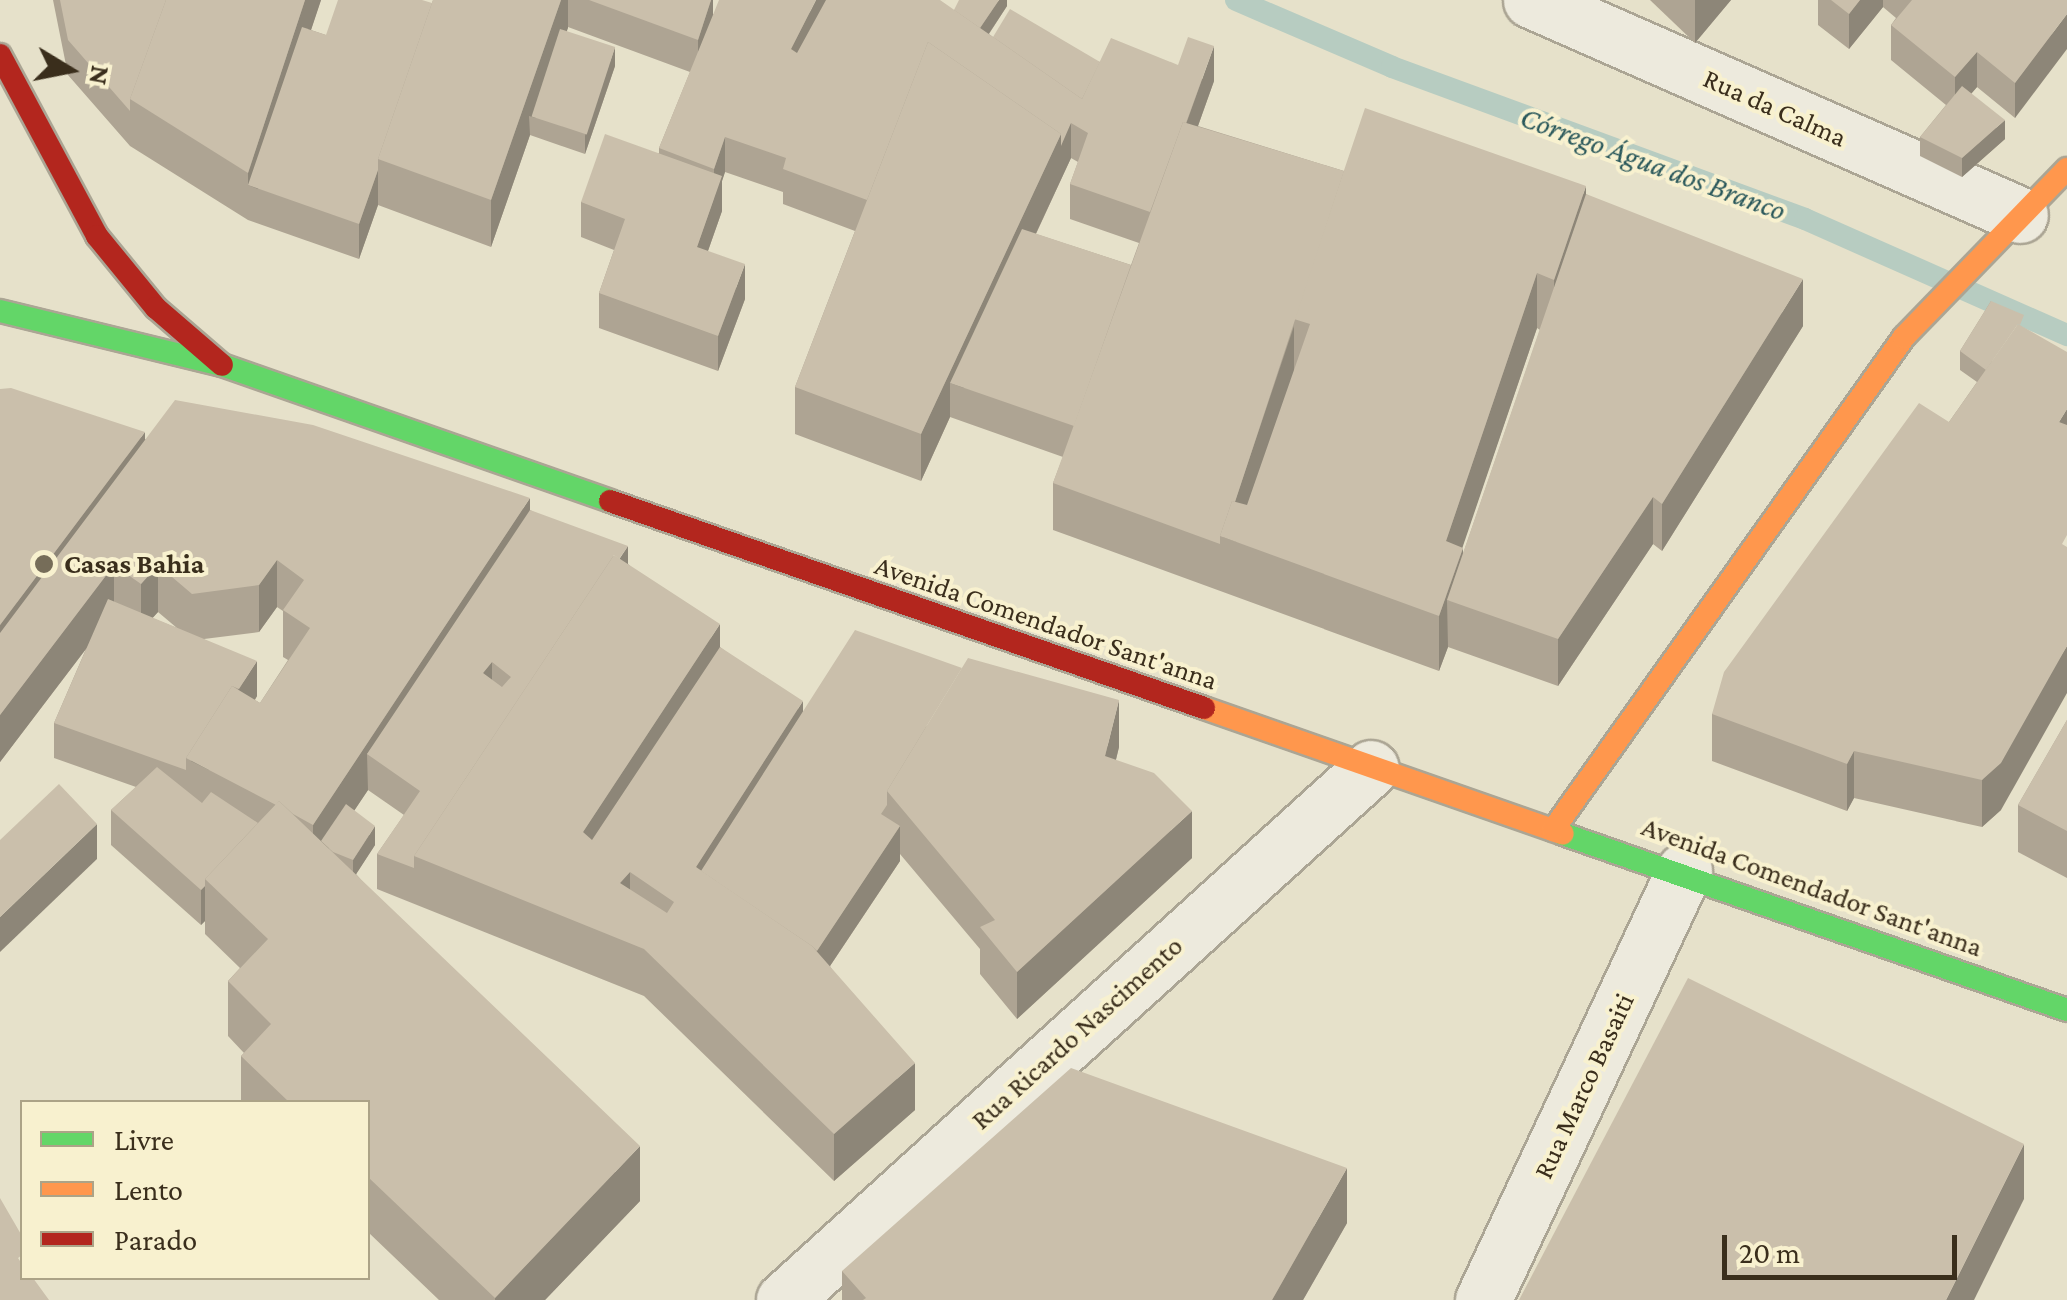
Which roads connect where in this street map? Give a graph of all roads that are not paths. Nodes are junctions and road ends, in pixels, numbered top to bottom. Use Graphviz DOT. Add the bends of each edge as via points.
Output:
graph roads {
  1 [pos="1531,0"];
  2 [pos="0,54"];
  3 [pos="2067,169"];
  4 [pos="2014,220"];
  5 [pos="0,311"];
  6 [pos="222,364"];
  7 [pos="1371,768"];
  8 [pos="1554,830"];
  9 [pos="1684,871"];
  10 [pos="2067,1010"];
  11 [pos="784,1300"];
  12 [pos="1483,1300"];
  1 -- 4 [label="street, Rua da Calma"];
  2 -- 6 [label="main road" via="98,236 156,308"];
  3 -- 4 [label="main road"];
  4 -- 8 [label="main road" via="1910,330"];
  5 -- 6 [label="main road, Avenida Comendador Sant'anna"];
  6 -- 7 [label="main road, Avenida Comendador Sant'anna"];
  7 -- 8 [label="main road, Avenida Comendador Sant'anna"];
  7 -- 11 [label="street, Rua Ricardo Nascimento"];
  8 -- 9 [label="main road, Avenida Comendador Sant'anna"];
  9 -- 10 [label="main road, Avenida Comendador Sant'anna"];
  9 -- 12 [label="street, Rua Marco Basaiti"];
}
